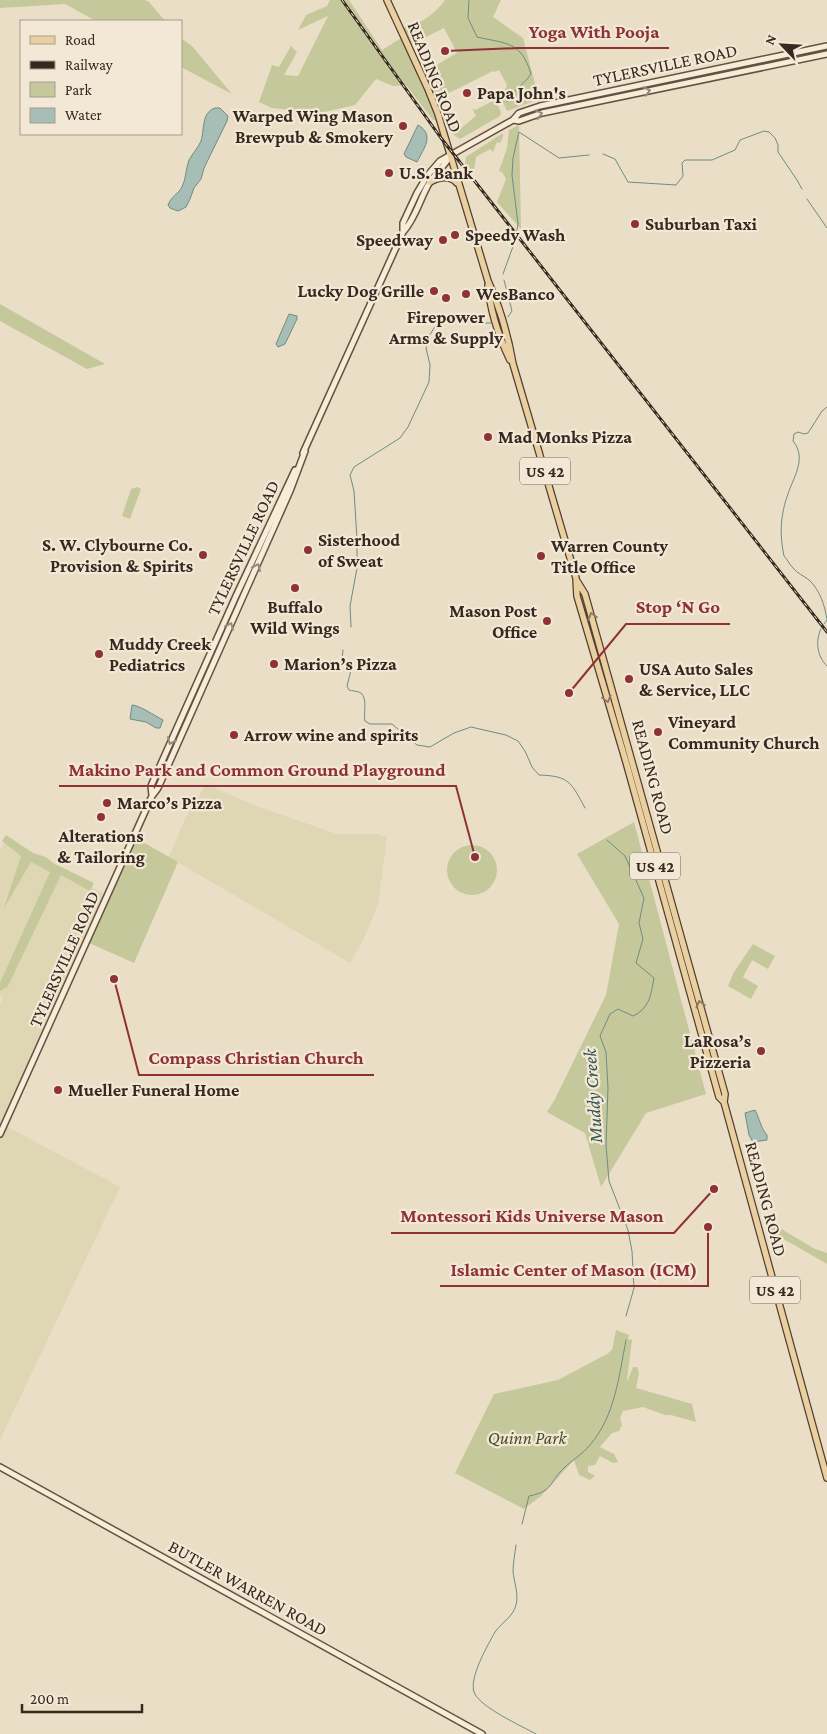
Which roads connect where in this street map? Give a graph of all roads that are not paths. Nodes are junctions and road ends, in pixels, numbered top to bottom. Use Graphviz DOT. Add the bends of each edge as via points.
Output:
graph roads {
  1 [pos="386,0"];
  2 [pos="827,46"];
  3 [pos="827,54"];
  4 [pos="513,120"];
  5 [pos="450,156"];
  6 [pos="430,182"];
  7 [pos="459,185"];
  8 [pos="403,232"];
  9 [pos="0,1134"];
  10 [pos="0,1467"];
  11 [pos="827,1478"];
  12 [pos="482,1734"];
  1 -- 5 [label="main road, READING ROAD / US 42" via="430,94"];
  2 -- 4 [label="main road, TYLERSVILLE ROAD" via="540,106 519,113"];
  4 -- 3 [label="main road, TYLERSVILLE ROAD, one-way"];
  4 -- 5 [label="main road, TYLERSVILLE ROAD"];
  5 -- 6 [label="main road, TYLERSVILLE ROAD"];
  5 -- 7 [label="main road, READING ROAD / US 42"];
  5 -- 8 [label="main road, TYLERSVILLE ROAD" via="423,181 403,223"];
  6 -- 7 [label="main road" via="448,177"];
  6 -- 8 [label="main road, TYLERSVILLE ROAD"];
  7 -- 11 [label="main road, READING ROAD / US 42" via="495,296 576,578 585,594 617,704"];
  8 -- 9 [label="main road, TYLERSVILLE ROAD" via="305,451 287,500"];
  10 -- 12 [label="main road, BUTLER WARREN ROAD"];
}
